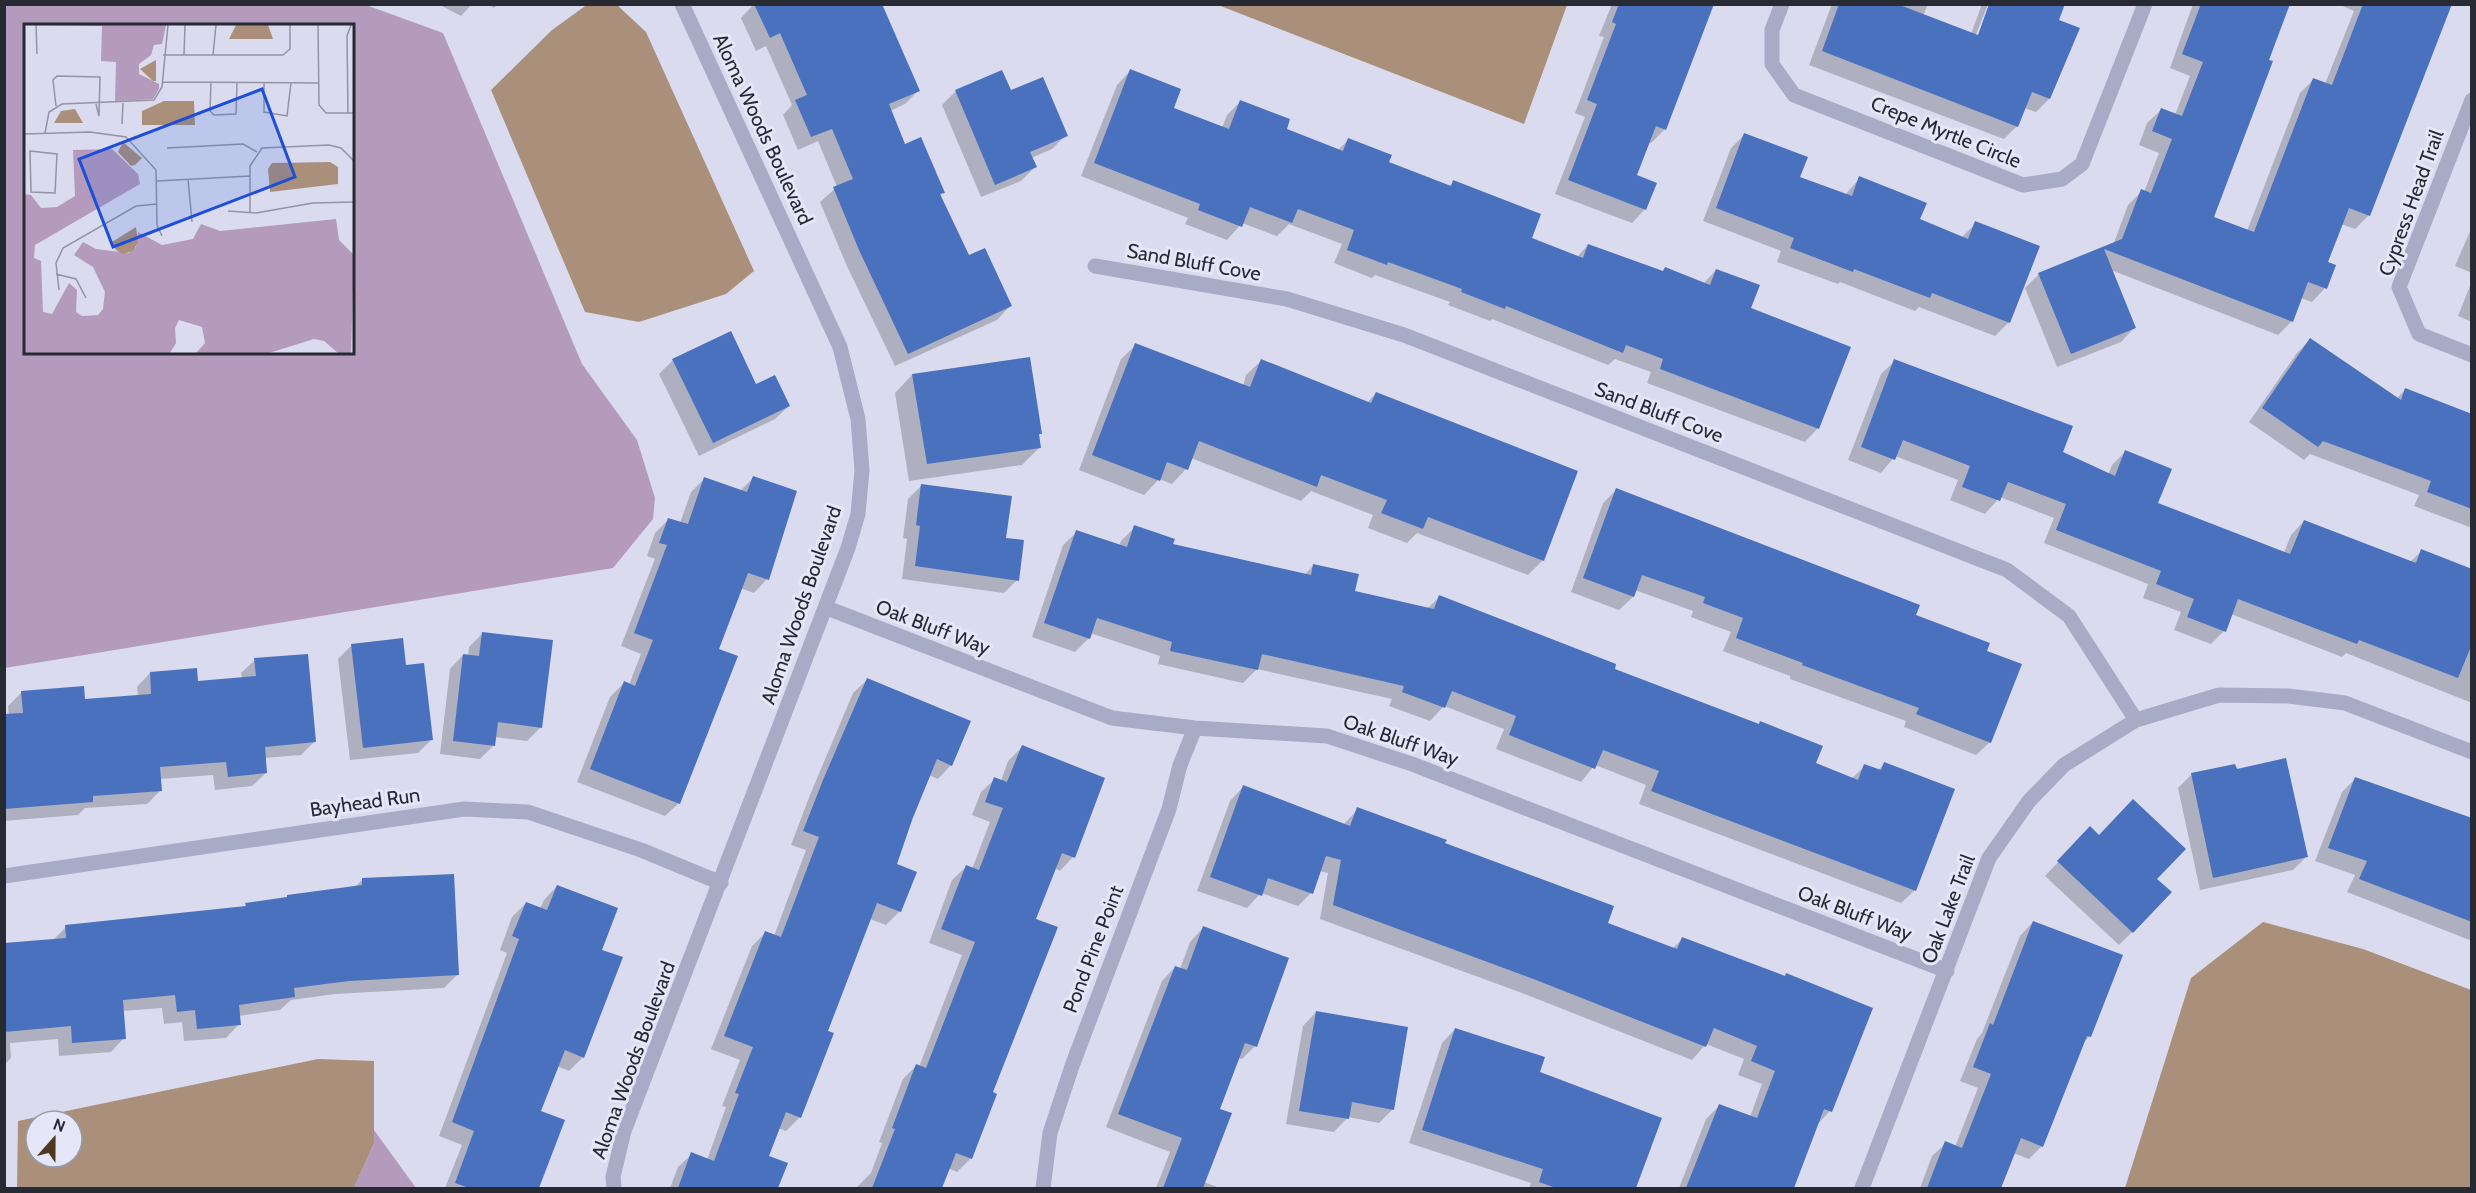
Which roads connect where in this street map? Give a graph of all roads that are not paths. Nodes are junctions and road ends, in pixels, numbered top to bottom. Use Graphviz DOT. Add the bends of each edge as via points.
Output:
graph roads {
  1 [pos="682,4"];
  2 [pos="1782,4"];
  3 [pos="2145,4"];
  4 [pos="2472,100"];
  5 [pos="1095,266"];
  6 [pos="2472,355"];
  7 [pos="826,608"];
  8 [pos="2136,720"];
  9 [pos="1195,728"];
  10 [pos="2472,752"];
  11 [pos="4,876"];
  12 [pos="721,883"];
  13 [pos="1947,971"];
  14 [pos="614,1188"];
  15 [pos="1043,1188"];
  16 [pos="1862,1188"];
  1 -- 7 [label="street, Aloma Woods Boulevard" via="840,347 858,419 862,470 858,514"];
  2 -- 3 [label="street, Crepe Myrtle Circle" via="1772,30 1773,64 1794,95 2023,185 2062,179 2082,164"];
  4 -- 6 [label="street, Cypress Head Trail" via="2399,287 2419,334"];
  5 -- 8 [label="street, Sand Bluff Cove" via="1287,299 1404,335 2007,570 2069,616"];
  7 -- 9 [label="street, Oak Bluff Way" via="1112,718"];
  7 -- 12 [label="street, Aloma Woods Boulevard"];
  8 -- 10 [label="street, Oak Lake Trail" via="2219,695 2288,696 2345,703"];
  8 -- 13 [label="street, Oak Lake Trail" via="2064,765 2029,801 1989,858"];
  9 -- 13 [label="street, Oak Bluff Way" via="1327,736 1412,764"];
  9 -- 15 [label="street, Pond Pine Point" via="1072,1066 1050,1133"];
  11 -- 12 [label="street, Bayhead Run" via="464,809 528,812 641,850"];
  12 -- 14 [label="street, Aloma Woods Boulevard" via="624,1131"];
  13 -- 16 [label="street, Oak Lake Trail"];
}
